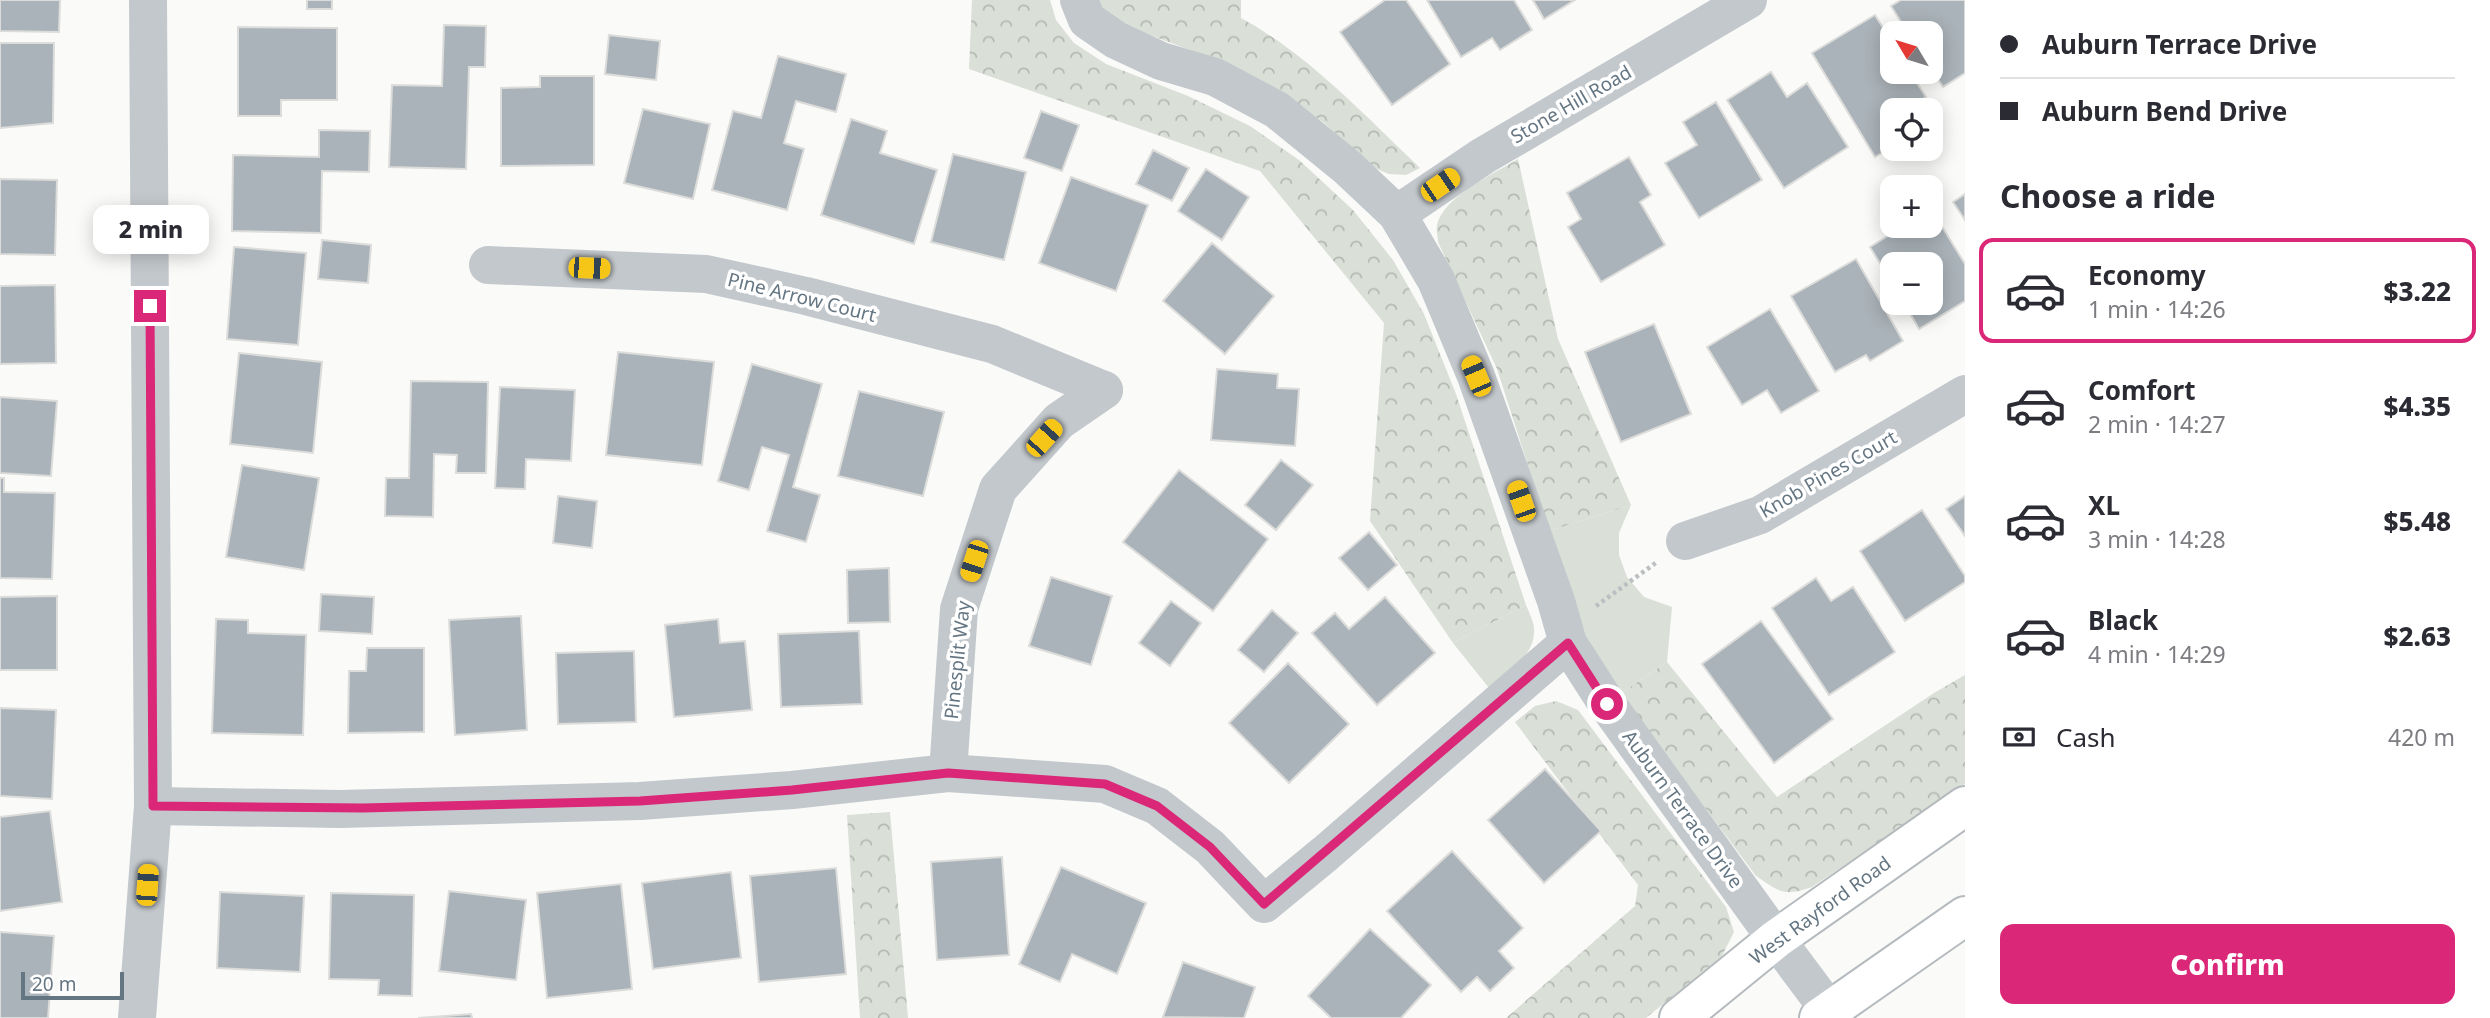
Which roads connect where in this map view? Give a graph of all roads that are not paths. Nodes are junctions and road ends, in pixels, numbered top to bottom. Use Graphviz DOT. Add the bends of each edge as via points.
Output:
graph roads {
  1 [pos="148,0"];
  2 [pos="1079,0"];
  3 [pos="1748,0"];
  4 [pos="1397,214"];
  5 [pos="488,265"];
  6 [pos="1104,390"];
  7 [pos="1965,394"];
  8 [pos="1685,541"];
  9 [pos="1566,636"];
  10 [pos="948,773"];
  11 [pos="153,806"];
  12 [pos="1965,806"];
  13 [pos="1965,916"];
  14 [pos="1776,939"];
  15 [pos="1828,1015"];
  16 [pos="136,1018"];
  17 [pos="1679,1018"];
  1 -- 11 [label="street"];
  2 -- 4 [label="street, Auburn Terrace Drive" via="1087,20 1116,40 1215,78 1277,110"];
  3 -- 4 [label="street, Stone Hill Road" via="1483,156"];
  4 -- 9 [label="street, Auburn Terrace Drive" via="1436,280 1476,376"];
  5 -- 6 [label="street, Pine Arrow Court" via="706,274 992,344"];
  6 -- 10 [label="street, Pinesplit Way" via="1059,421 998,489 959,609"];
  7 -- 8 [label="street, Knob Pines Court" via="1760,515"];
  9 -- 10 [label="street" via="1264,904 1210,847 1157,806 1105,784"];
  9 -- 14 [label="street, Auburn Terrace Drive" via="1607,704"];
  10 -- 11 [label="street" via="640,801 379,808"];
  11 -- 16 [label="street"];
  12 -- 14 [label="main road, West Rayford Road"];
  13 -- 15 [label="main road"];
  14 -- 15 [label="street, Auburn Terrace Drive"];
  14 -- 17 [label="main road, West Rayford Road"];
}
